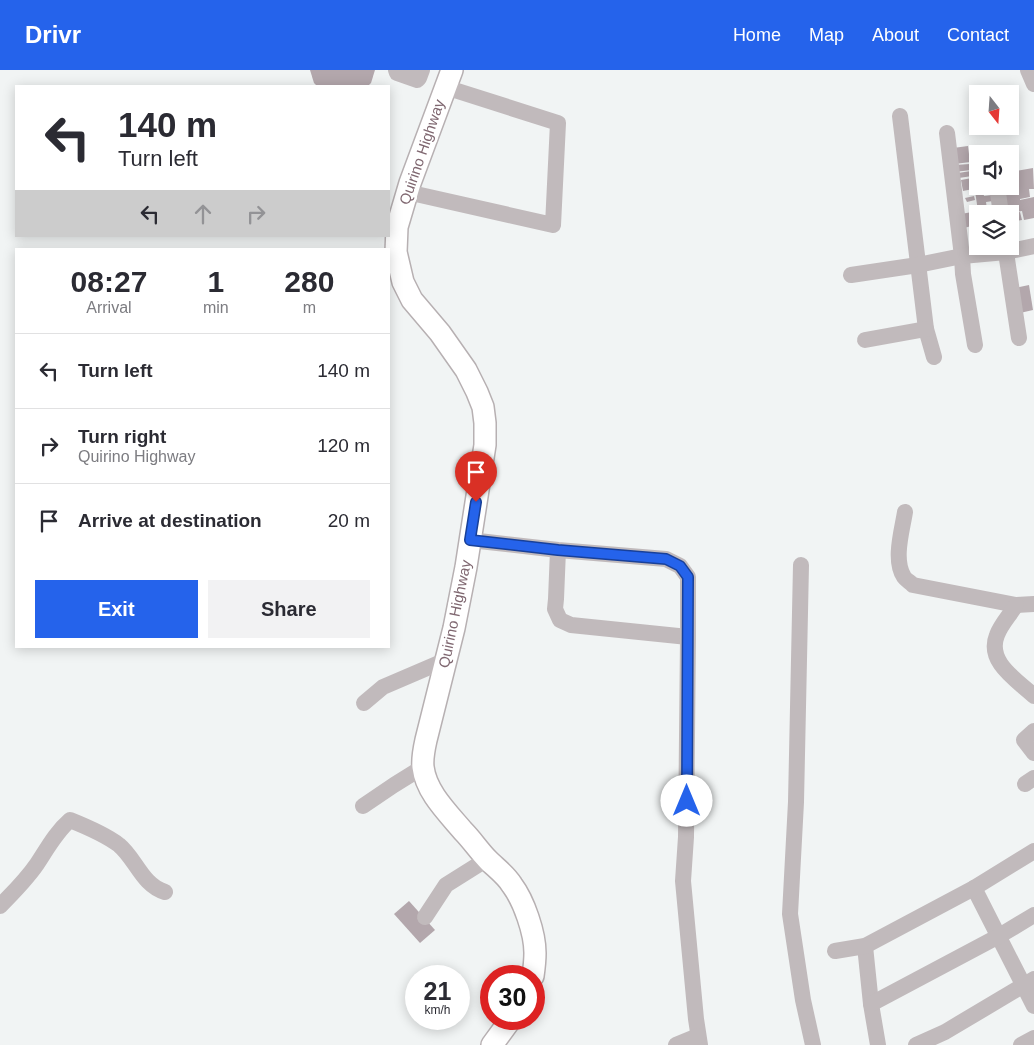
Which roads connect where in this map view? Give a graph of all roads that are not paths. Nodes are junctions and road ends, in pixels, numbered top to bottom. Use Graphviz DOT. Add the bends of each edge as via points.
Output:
graph roads {
  1 [pos="396,70"];
  2 [pos="422,70"];
  3 [pos="1028,70"];
  4 [pos="449,78"];
  5 [pos="1034,84"];
  6 [pos="900,116"];
  7 [pos="947,133"];
  8 [pos="407,192"];
  9 [pos="1034,246"];
  10 [pos="1019,248"];
  11 [pos="969,255"];
  12 [pos="1006,255"];
  13 [pos="962,256"];
  14 [pos="918,265"];
  15 [pos="851,275"];
  16 [pos="926,330"];
  17 [pos="1019,338"];
  18 [pos="865,340"];
  19 [pos="975,345"];
  20 [pos="934,357"];
  21 [pos="905,512"];
  22 [pos="470,540"];
  23 [pos="558,550"];
  24 [pos="801,564"];
  25 [pos="1034,604"];
  26 [pos="1016,605"];
  27 [pos="688,637"];
  28 [pos="446,660"];
  29 [pos="1034,696"];
  30 [pos="364,703"];
  31 [pos="1034,731"];
  32 [pos="1034,753"];
  33 [pos="423,767"];
  34 [pos="363,806"];
  35 [pos="1034,851"];
  36 [pos="488,860"];
  37 [pos="974,888"];
  38 [pos="165,892"];
  39 [pos="0,906"];
  40 [pos="1034,915"];
  41 [pos="425,917"];
  42 [pos="999,936"];
  43 [pos="865,946"];
  44 [pos="835,951"];
  45 [pos="534,965"];
  46 [pos="1029,982"];
  47 [pos="871,1004"];
  48 [pos="1034,1006"];
  49 [pos="503,1030"];
  50 [pos="1034,1038"];
  51 [pos="699,1040"];
  52 [pos="492,1045"];
  53 [pos="676,1045"];
  54 [pos="812,1045"];
  55 [pos="878,1045"];
  56 [pos="916,1045"];
  57 [pos="1021,1045"];
  1 -- 2 [label="street" via="417,80"];
  3 -- 5 [label="street"];
  4 -- 8 [label="main road, Quirino Highway"];
  4 -- 8 [label="street" via="558,123 553,225"];
  6 -- 14 [label="street"];
  7 -- 13 [label="street"];
  8 -- 22 [label="main road, Quirino Highway" via="397,227 396,252 403,282 412,300 466,370 477,392 485,423 485,445"];
  9 -- 10 [label="street"];
  11 -- 13 [label="street"];
  12 -- 17 [label="street"];
  13 -- 14 [label="street"];
  13 -- 19 [label="street"];
  14 -- 15 [label="street"];
  14 -- 16 [label="street"];
  16 -- 18 [label="street"];
  16 -- 20 [label="street"];
  21 -- 26 [label="street" via="898,554 904,578 913,584"];
  22 -- 23 [label="street"];
  22 -- 28 [label="main road, Quirino Highway"];
  23 -- 27 [label="street" via="666,559 680,566 688,577"];
  23 -- 27 [label="street" via="555,609 560,620 570,625"];
  24 -- 54 [label="street" via="790,914"];
  25 -- 26 [label="street"];
  26 -- 29 [label="street" via="996,635 994,653 999,664"];
  27 -- 51 [label="street" via="683,881"];
  28 -- 30 [label="street" via="383,687"];
  28 -- 33 [label="main road, Quirino Highway" via="423,753"];
  31 -- 32 [label="street" via="1024,740"];
  33 -- 34 [label="street"];
  33 -- 36 [label="main road, Quirino Highway" via="435,796"];
  35 -- 37 [label="street"];
  36 -- 41 [label="street" via="446,885"];
  36 -- 45 [label="main road, Quirino Highway" via="504,874 519,896 532,931"];
  37 -- 42 [label="street"];
  37 -- 43 [label="street"];
  38 -- 39 [label="street" via="148,882 119,845 70,820 57,833 20,886"];
  40 -- 42 [label="street"];
  42 -- 46 [label="street"];
  42 -- 47 [label="street"];
  43 -- 44 [label="street"];
  43 -- 47 [label="street"];
  46 -- 48 [label="street"];
  46 -- 56 [label="street" via="945,1032"];
  47 -- 55 [label="street"];
  49 -- 52 [label="main road"];
  50 -- 57 [label="street"];
  51 -- 53 [label="street"];
}
